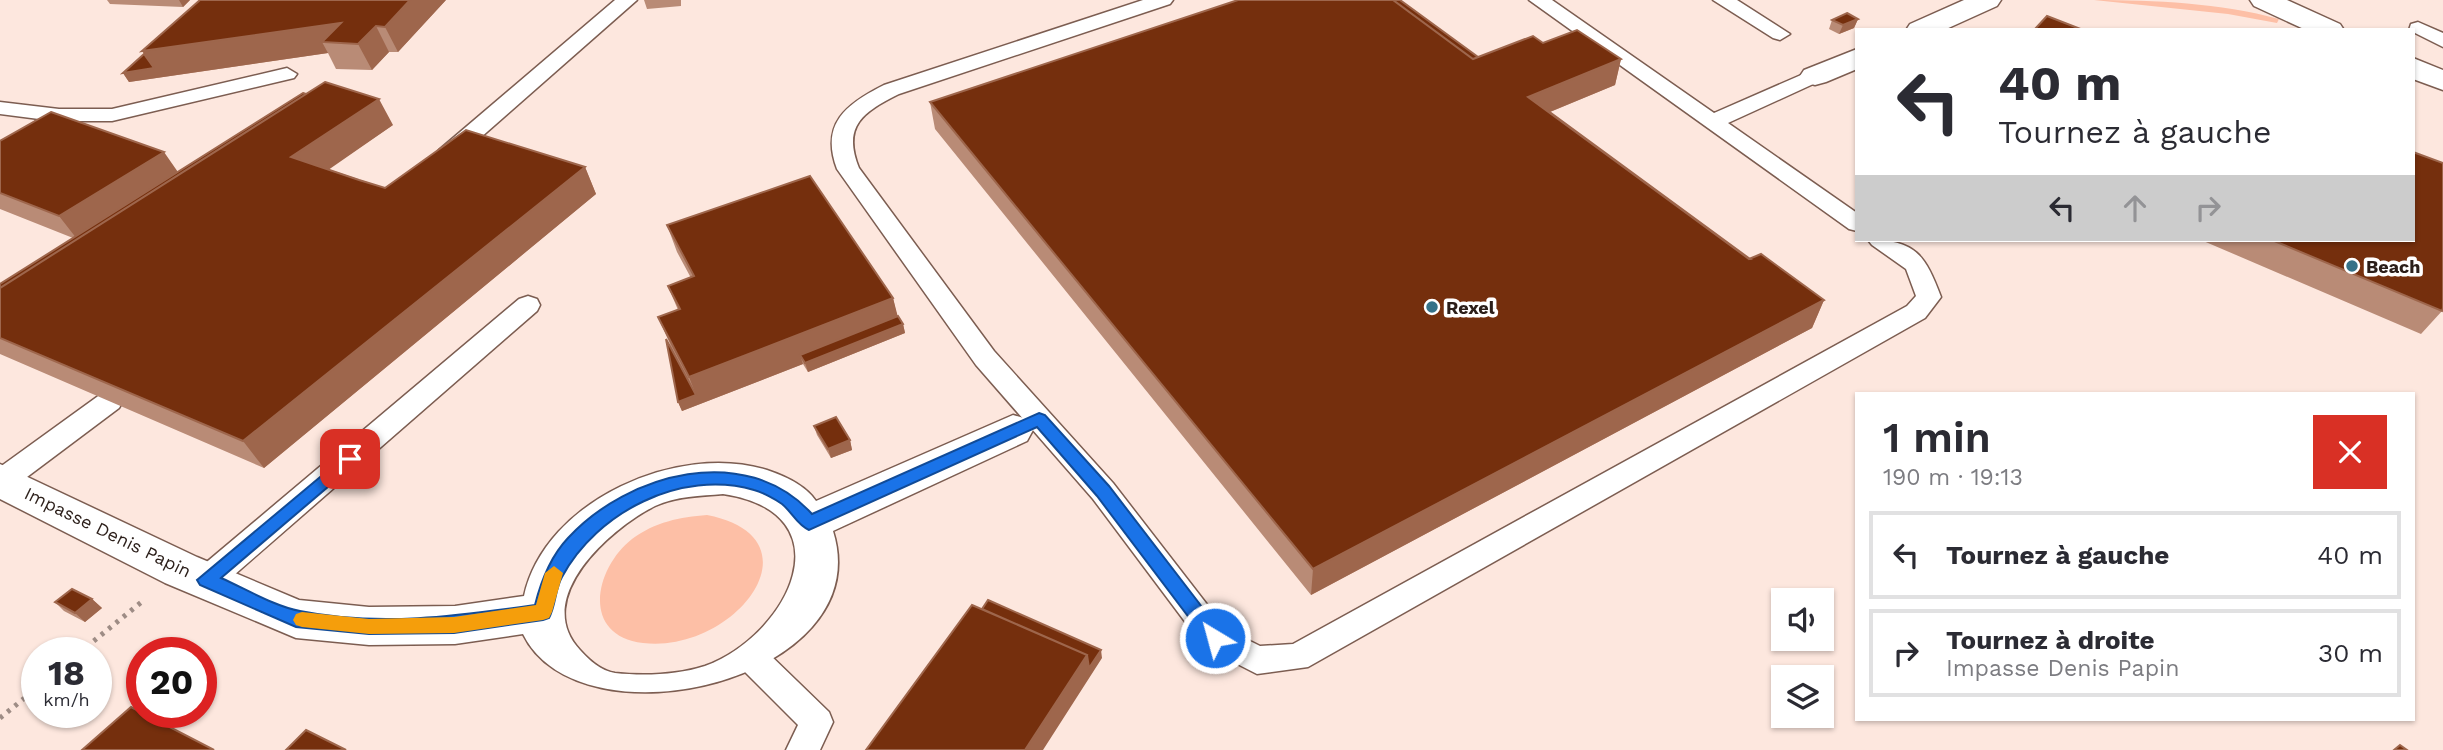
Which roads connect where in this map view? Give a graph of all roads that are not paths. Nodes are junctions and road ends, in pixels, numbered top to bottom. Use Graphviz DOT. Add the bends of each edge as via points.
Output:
graph roads {
  1 [pos="627,0"];
  2 [pos="1163,0"];
  3 [pos="1539,0"];
  4 [pos="1723,0"];
  5 [pos="1987,0"];
  6 [pos="2264,0"];
  7 [pos="1924,28"];
  8 [pos="2326,28"];
  9 [pos="2418,28"];
  10 [pos="1780,34"];
  11 [pos="2443,41"];
  12 [pos="1855,59"];
  13 [pos="287,74"];
  14 [pos="1815,76"];
  15 [pos="0,108"];
  16 [pos="59,115"];
  17 [pos="1712,122"];
  18 [pos="0,158"];
  19 [pos="427,169"];
  20 [pos="1855,223"];
  21 [pos="1883,242"];
  22 [pos="528,305"];
  23 [pos="110,401"];
  24 [pos="1026,424"];
  25 [pos="2,483"];
  26 [pos="809,523"];
  27 [pos="194,575"];
  28 [pos="543,612"];
  29 [pos="755,661"];
  30 [pos="803,750"];
  1 -- 19 [label="lane"];
  2 -- 24 [label="lane" via="914,80 880,95 846,123 840,143 848,169 985,358"];
  3 -- 17 [label="lane"];
  4 -- 10 [label="lane"];
  5 -- 7 [label="street"];
  6 -- 8 [label="street"];
  9 -- 11 [label="lane"];
  12 -- 14 [label="street"];
  13 -- 16 [label="lane" via="112,115"];
  14 -- 17 [label="lane"];
  15 -- 16 [label="lane"];
  16 -- 18 [label="lane"];
  17 -- 20 [label="lane"];
  21 -- 24 [label="lane" via="1916,265 1929,296 1916,312 1297,657 1257,660 1215,638 1103,491"];
  22 -- 27 [label="lane"];
  23 -- 25 [label="lane"];
  24 -- 26 [label="street"];
  25 -- 27 [label="street, Impasse Denis Papin"];
  26 -- 28 [label="street" via="789,500 759,484 723,478 682,482 641,495 603,516 573,544 551,578"];
  26 -- 29 [label="street" via="818,553 813,590 791,628"];
  27 -- 28 [label="street, Impasse Denis Papin" via="296,619 369,626 454,625"];
  28 -- 29 [label="street" via="550,648 565,667 573,676 611,693 658,697 708,685"];
  29 -- 30 [label="lane" via="817,722"];
}
